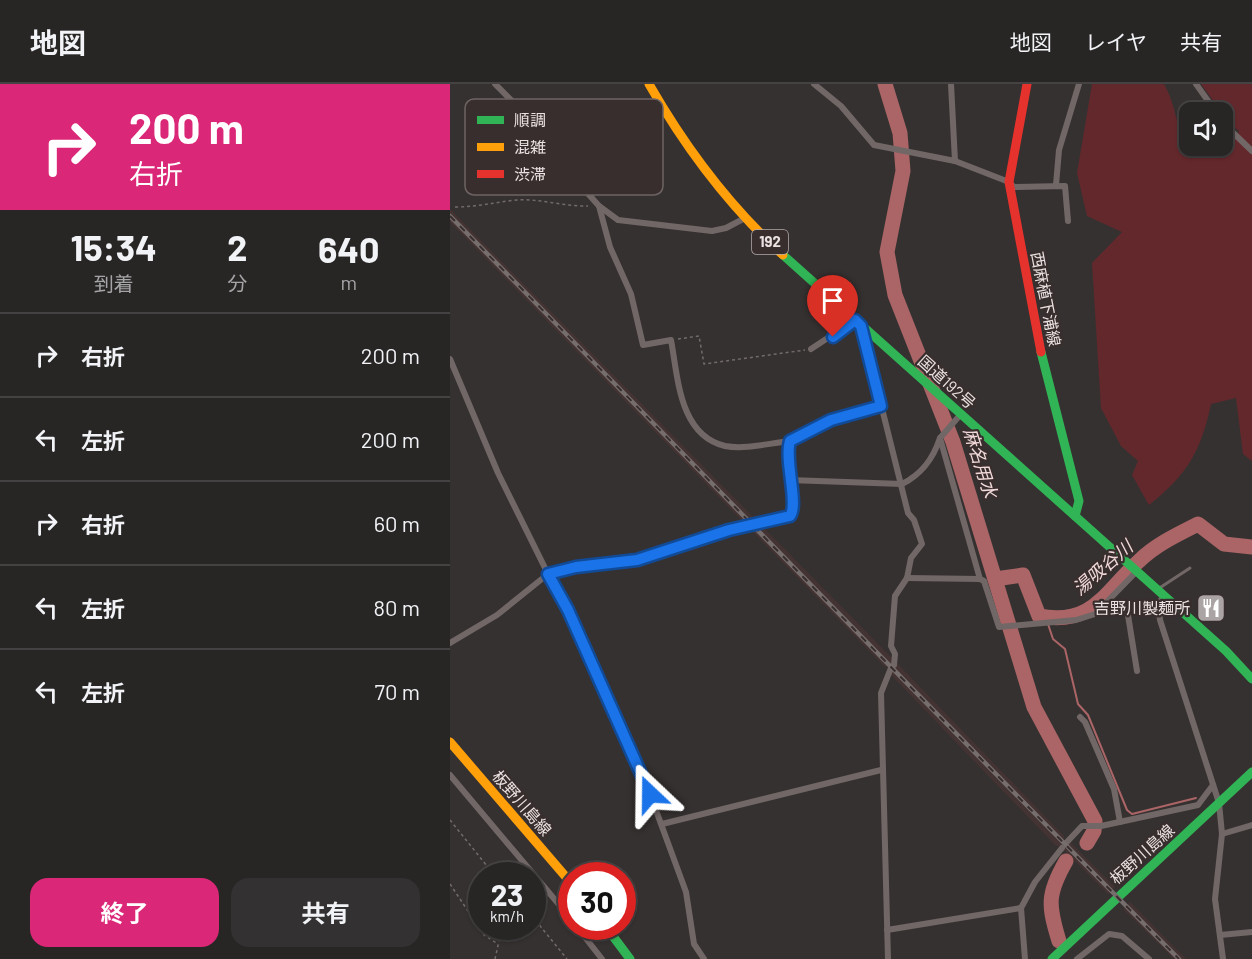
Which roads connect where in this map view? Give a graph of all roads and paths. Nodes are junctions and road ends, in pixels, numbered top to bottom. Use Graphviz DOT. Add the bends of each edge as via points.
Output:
graph roads {
  1 [pos="495,84"];
  2 [pos="649,84"];
  3 [pos="814,84"];
  4 [pos="951,84"];
  5 [pos="1027,84"];
  6 [pos="1079,84"];
  7 [pos="1196,84"];
  8 [pos="510,99"];
  9 [pos="658,99"];
  10 [pos="1209,102"];
  11 [pos="663,107"];
  12 [pos="1233,132"];
  13 [pos="1252,150"];
  14 [pos="955,161"];
  15 [pos="1009,182"];
  16 [pos="1056,184"];
  17 [pos="589,195"];
  18 [pos="599,206"];
  19 [pos="455,207"];
  20 [pos="745,218"];
  21 [pos="1068,221"];
  22 [pos="858,323"];
  23 [pos="671,340"];
  24 [pos="812,349"];
  25 [pos="450,359"];
  26 [pos="881,406"];
  27 [pos="961,414"];
  28 [pos="941,436"];
  29 [pos="790,441"];
  30 [pos="789,480"];
  31 [pos="902,484"];
  32 [pos="1075,516"];
  33 [pos="1135,568"];
  34 [pos="1190,568"];
  35 [pos="548,574"];
  36 [pos="907,578"];
  37 [pos="980,579"];
  38 [pos="1162,593"];
  39 [pos="1158,604"];
  40 [pos="450,642"];
  41 [pos="1137,671"];
  42 [pos="1252,679"];
  43 [pos="1080,717"];
  44 [pos="450,742"];
  45 [pos="881,770"];
  46 [pos="1252,772"];
  47 [pos="450,775"];
  48 [pos="1213,785"];
  49 [pos="1219,803"];
  50 [pos="450,820"];
  51 [pos="1120,822"];
  52 [pos="662,824"];
  53 [pos="1252,825"];
  54 [pos="1222,834"];
  55 [pos="484,862"];
  56 [pos="558,868"];
  57 [pos="450,884"];
  58 [pos="558,903"];
  59 [pos="1021,908"];
  60 [pos="887,930"];
  61 [pos="1252,932"];
  62 [pos="546,933"];
  63 [pos="1220,935"];
  64 [pos="499,940"];
  65 [pos="588,940"];
  66 [pos="616,940"];
  67 [pos="498,944"];
  68 [pos="495,959"];
  69 [pos="567,959"];
  70 [pos="602,959"];
  71 [pos="630,959"];
  72 [pos="704,959"];
  73 [pos="888,959"];
  74 [pos="1025,959"];
  75 [pos="1052,959"];
  76 [pos="1077,959"];
  77 [pos="1149,959"];
  78 [pos="1223,959"];
  1 -- 8 [label="street"];
  2 -- 9 [label="main road, 国道192号 / 192"];
  3 -- 14 [label="street" via="841,106 874,145"];
  4 -- 14 [label="street"];
  5 -- 15 [label="main road, 西麻植下浦線"];
  6 -- 16 [label="street" via="1059,150"];
  7 -- 10 [label="street"];
  11 -- 20 [label="main road, 国道192号 / 192" via="694,157"];
  12 -- 13 [label="street"];
  14 -- 15 [label="street"];
  15 -- 16 [label="street" via="1014,187"];
  15 -- 32 [label="main road, 西麻植下浦線" via="1033,320 1079,501"];
  16 -- 21 [label="street" via="1065,186"];
  17 -- 18 [label="street"];
  18 -- 19 [label="path" via="566,207 519,199"];
  18 -- 20 [label="street" via="618,220 712,231"];
  18 -- 23 [label="street" via="610,248 632,294 643,345"];
  20 -- 22 [label="main road, 国道192号 / 192"];
  22 -- 24 [label="street"];
  22 -- 26 [label="street"];
  22 -- 27 [label="main road, 国道192号 / 192"];
  23 -- 24 [label="path" via="699,336 704,364"];
  23 -- 29 [label="street" via="685,410 692,423 725,446"];
  25 -- 35 [label="street" via="493,462"];
  26 -- 29 [label="street" via="831,420"];
  26 -- 31 [label="street"];
  27 -- 28 [label="street"];
  27 -- 32 [label="main road, 国道192号 / 192"];
  28 -- 31 [label="street" via="928,463"];
  28 -- 37 [label="street"];
  29 -- 30 [label="street"];
  30 -- 31 [label="street"];
  30 -- 35 [label="street" via="793,508 790,516 729,530 637,560"];
  31 -- 36 [label="street" via="908,513 922,544 911,558"];
  32 -- 33 [label="main road, 国道192号 / 192"];
  33 -- 37 [label="street" via="1095,614 1076,620 1003,627 999,627"];
  33 -- 38 [label="main road, 国道192号 / 192"];
  34 -- 38 [label="lane"];
  35 -- 40 [label="street" via="497,615"];
  35 -- 52 [label="street" via="578,631"];
  36 -- 37 [label="street"];
  36 -- 45 [label="street" via="895,596 891,646 895,654 881,693"];
  38 -- 39 [label="street"];
  38 -- 42 [label="main road, 国道192号 / 192"];
  39 -- 41 [label="street" via="1127,609"];
  39 -- 48 [label="street"];
  43 -- 51 [label="street" via="1114,789"];
  44 -- 56 [label="main road, 板野川島線"];
  45 -- 52 [label="street"];
  45 -- 60 [label="street"];
  46 -- 49 [label="main road, 板野川島線"];
  47 -- 58 [label="street"];
  48 -- 49 [label="street"];
  48 -- 51 [label="street" via="1198,805"];
  49 -- 54 [label="street"];
  49 -- 75 [label="main road, 板野川島線"];
  50 -- 55 [label="path"];
  51 -- 59 [label="street" via="1082,826 1035,882"];
  52 -- 72 [label="street" via="686,892 694,944"];
  53 -- 54 [label="street"];
  54 -- 63 [label="street" via="1215,882"];
  57 -- 67 [label="path" via="484,935"];
  59 -- 60 [label="street"];
  59 -- 74 [label="street"];
  60 -- 73 [label="street"];
  61 -- 63 [label="street"];
  62 -- 69 [label="path"];
  63 -- 78 [label="street"];
  64 -- 67 [label="path"];
  65 -- 70 [label="street"];
  66 -- 71 [label="main road"];
  67 -- 68 [label="path"];
  76 -- 77 [label="street" via="1109,934 1122,936"];
}
